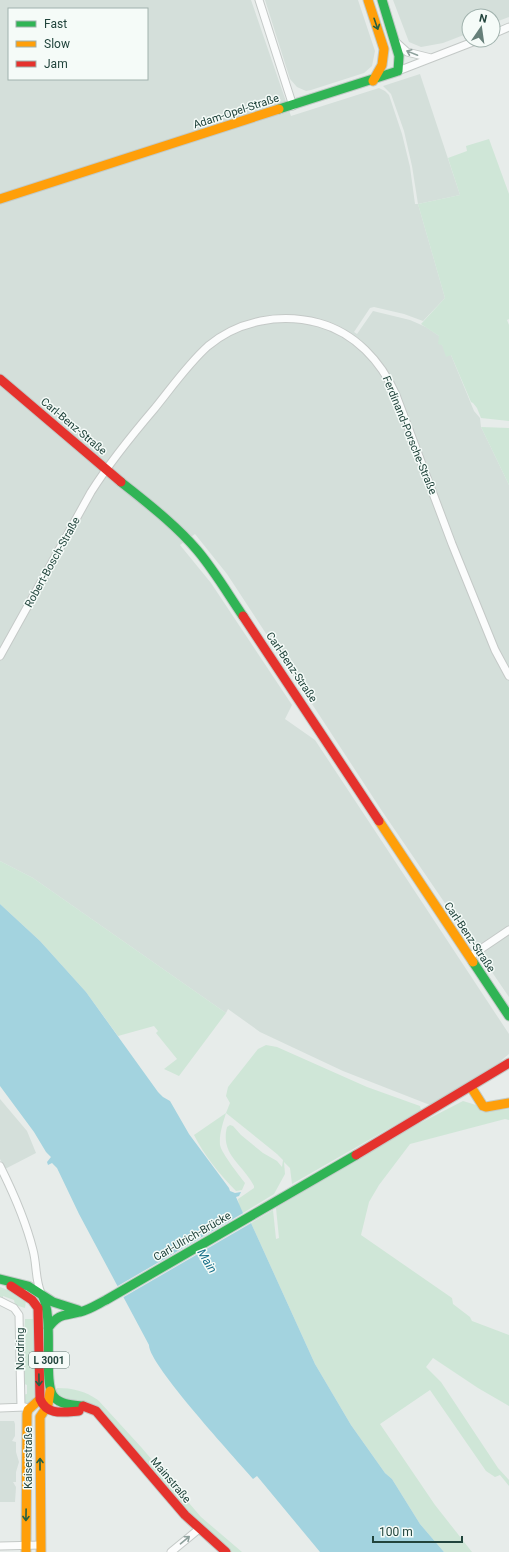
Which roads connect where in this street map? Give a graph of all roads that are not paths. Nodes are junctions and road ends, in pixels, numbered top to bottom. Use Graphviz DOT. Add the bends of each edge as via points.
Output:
graph roads {
  1 [pos="259,0"];
  2 [pos="369,0"];
  3 [pos="382,1"];
  4 [pos="396,42"];
  5 [pos="461,47"];
  6 [pos="384,49"];
  7 [pos="431,58"];
  8 [pos="398,71"];
  9 [pos="373,80"];
  10 [pos="293,106"];
  11 [pos="0,199"];
  12 [pos="0,379"];
  13 [pos="106,468"];
  14 [pos="0,656"];
  15 [pos="509,676"];
  16 [pos="509,930"];
  17 [pos="469,957"];
  18 [pos="509,1016"];
  19 [pos="509,1063"];
  20 [pos="471,1087"];
  21 [pos="509,1103"];
  22 [pos="0,1166"];
  23 [pos="36,1276"];
  24 [pos="0,1279"];
  25 [pos="24,1286"];
  26 [pos="42,1295"];
  27 [pos="32,1300"];
  28 [pos="0,1301"];
  29 [pos="49,1304"];
  30 [pos="86,1310"];
  31 [pos="38,1313"];
  32 [pos="69,1313"];
  33 [pos="48,1328"];
  34 [pos="50,1391"];
  35 [pos="67,1405"];
  36 [pos="21,1407"];
  37 [pos="31,1407"];
  38 [pos="43,1407"];
  39 [pos="0,1408"];
  40 [pos="103,1419"];
  41 [pos="199,1529"];
  42 [pos="0,1546"];
  43 [pos="26,1549"];
  44 [pos="41,1549"];
  45 [pos="171,1552"];
  46 [pos="226,1552"];
  1 -- 10 [label="street"];
  2 -- 6 [label="main road, one-way"];
  3 -- 4 [label="main road"];
  7 -- 4 [label="street, one-way" via="407,52"];
  4 -- 8 [label="main road" via="400,60"];
  5 -- 7 [label="street, Adam-Opel-Straße"];
  6 -- 8 [label="main road"];
  6 -- 9 [label="main road" via="382,65"];
  7 -- 8 [label="street, Adam-Opel-Straße"];
  8 -- 9 [label="main road, Adam-Opel-Straße"];
  9 -- 10 [label="main road, Adam-Opel-Straße"];
  10 -- 11 [label="main road, Adam-Opel-Straße"];
  12 -- 13 [label="main road, Carl-Benz-Straße"];
  13 -- 14 [label="street, Robert-Bosch-Straße"];
  13 -- 15 [label="street, Ferdinand-Porsche-Straße" via="168,391 201,353 217,339 246,325 287,318 329,325 345,333 372,356 391,384 452,544 496,651"];
  13 -- 17 [label="main road, Carl-Benz-Straße" via="164,518 208,564"];
  16 -- 17 [label="street"];
  17 -- 18 [label="main road, Carl-Benz-Straße"];
  19 -- 20 [label="main road, Carl-Ulrich-Brücke"];
  20 -- 21 [label="main road" via="483,1106"];
  20 -- 30 [label="main road, Carl-Ulrich-Brücke"];
  22 -- 23 [label="street" via="32,1245"];
  23 -- 25 [label="street"];
  23 -- 26 [label="street"];
  24 -- 25 [label="main road"];
  24 -- 27 [label="main road"];
  25 -- 26 [label="main road"];
  26 -- 29 [label="main road, Kaiserstraße"];
  27 -- 29 [label="main road"];
  27 -- 31 [label="main road, Kaiserstraße" via="37,1306"];
  28 -- 36 [label="street, Nordring" via="14,1308 19,1315"];
  29 -- 30 [label="main road"];
  29 -- 31 [label="main road"];
  29 -- 32 [label="main road"];
  29 -- 33 [label="main road, Kaiserstraße"];
  30 -- 32 [label="main road" via="76,1314"];
  31 -- 38 [label="main road, Kaiserstraße, one-way"];
  32 -- 33 [label="main road" via="55,1319"];
  33 -- 34 [label="main road, Kaiserstraße / L 3001"];
  34 -- 35 [label="main road" via="54,1399"];
  34 -- 38 [label="main road, Kaiserstraße / L 3001"];
  35 -- 38 [label="main road, Mainstraße"];
  35 -- 40 [label="main road, Mainstraße" via="88,1407"];
  36 -- 37 [label="street"];
  36 -- 39 [label="street"];
  37 -- 38 [label="main road"];
  37 -- 38 [label="main road"];
  37 -- 43 [label="main road, Kaiserstraße, one-way" via="27,1412"];
  38 -- 40 [label="main road, Mainstraße" via="53,1412 85,1412"];
  44 -- 38 [label="main road, Kaiserstraße / L 3001, one-way"];
  40 -- 41 [label="main road, Mainstraße"];
  45 -- 41 [label="street, one-way"];
  41 -- 46 [label="main road, Mainstraße"];
  42 -- 43 [label="street"];
  43 -- 44 [label="street"];
}
